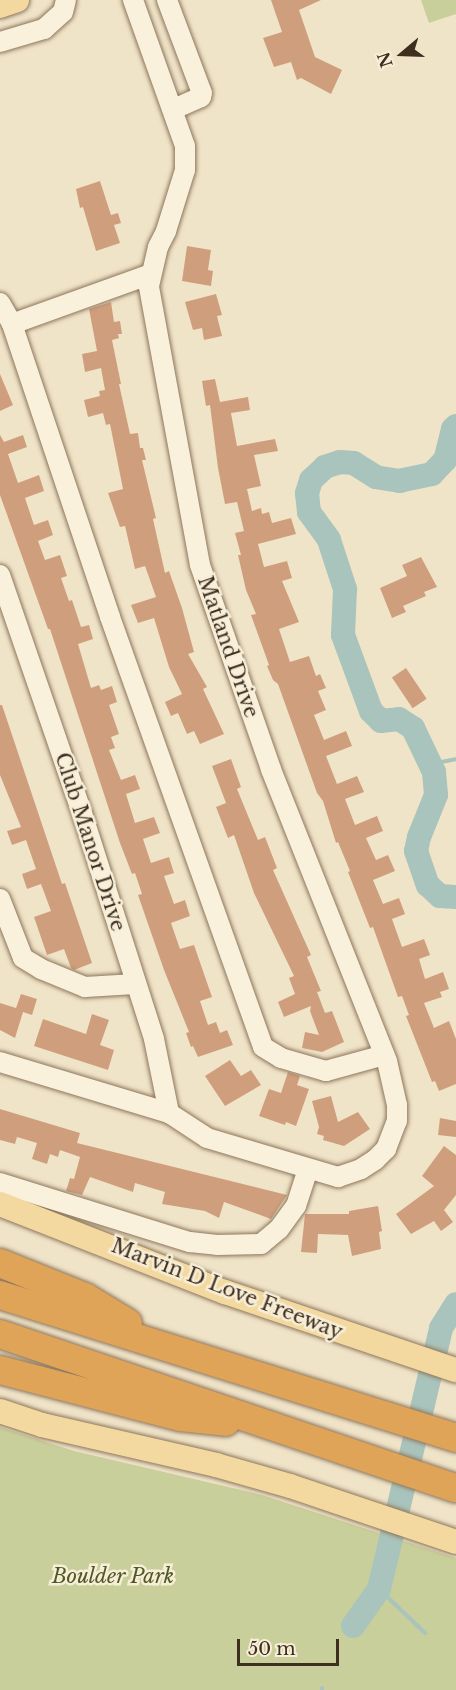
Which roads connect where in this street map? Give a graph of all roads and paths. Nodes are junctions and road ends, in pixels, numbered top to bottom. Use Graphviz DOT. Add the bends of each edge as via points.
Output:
graph roads {
  1 [pos="18,0"];
  2 [pos="66,0"];
  3 [pos="167,0"];
  4 [pos="139,2"];
  5 [pos="0,6"];
  6 [pos="0,42"];
  7 [pos="174,109"];
  8 [pos="151,274"];
  9 [pos="0,303"];
  10 [pos="12,324"];
  11 [pos="0,575"];
  12 [pos="0,899"];
  13 [pos="135,984"];
  14 [pos="384,1055"];
  15 [pos="0,1062"];
  16 [pos="169,1113"];
  17 [pos="308,1170"];
  18 [pos="0,1183"];
  19 [pos="0,1204"];
  20 [pos="0,1263"];
  21 [pos="0,1295"];
  22 [pos="0,1334"];
  23 [pos="168,1347"];
  24 [pos="0,1370"];
  25 [pos="456,1370"];
  26 [pos="0,1411"];
  27 [pos="276,1428"];
  28 [pos="456,1438"];
  29 [pos="456,1488"];
  30 [pos="456,1542"];
  1 -- 5 [label="main road"];
  2 -- 6 [label="street" via="63,12 44,29"];
  3 -- 7 [label="street" via="202,93"];
  4 -- 7 [label="street, Matland Drive"];
  7 -- 8 [label="street, Matland Drive" via="187,158"];
  8 -- 10 [label="street"];
  8 -- 14 [label="street, Matland Drive" via="150,301 207,589 271,769"];
  9 -- 10 [label="street"];
  10 -- 14 [label="street" via="110,617 263,1047 281,1058 326,1071"];
  11 -- 13 [label="street, Club Manor Drive"];
  12 -- 13 [label="street" via="23,958 40,969 85,987"];
  13 -- 16 [label="street, Club Manor Drive" via="163,1073"];
  14 -- 17 [label="street, Matland Drive" via="398,1105 397,1121 386,1149 361,1169 338,1177"];
  15 -- 16 [label="street, Matland Drive"];
  16 -- 17 [label="street, Matland Drive" via="207,1138"];
  17 -- 18 [label="street" via="296,1206 279,1229 261,1244 190,1242"];
  19 -- 25 [label="main road, Marvin D Love Freeway" via="225,1292"];
  20 -- 23 [label="highway" via="85,1297"];
  21 -- 23 [label="highway"];
  22 -- 27 [label="highway"];
  23 -- 28 [label="highway"];
  24 -- 27 [label="highway" via="181,1417"];
  26 -- 30 [label="main road" via="42,1425 290,1486"];
  27 -- 29 [label="highway"];
}
